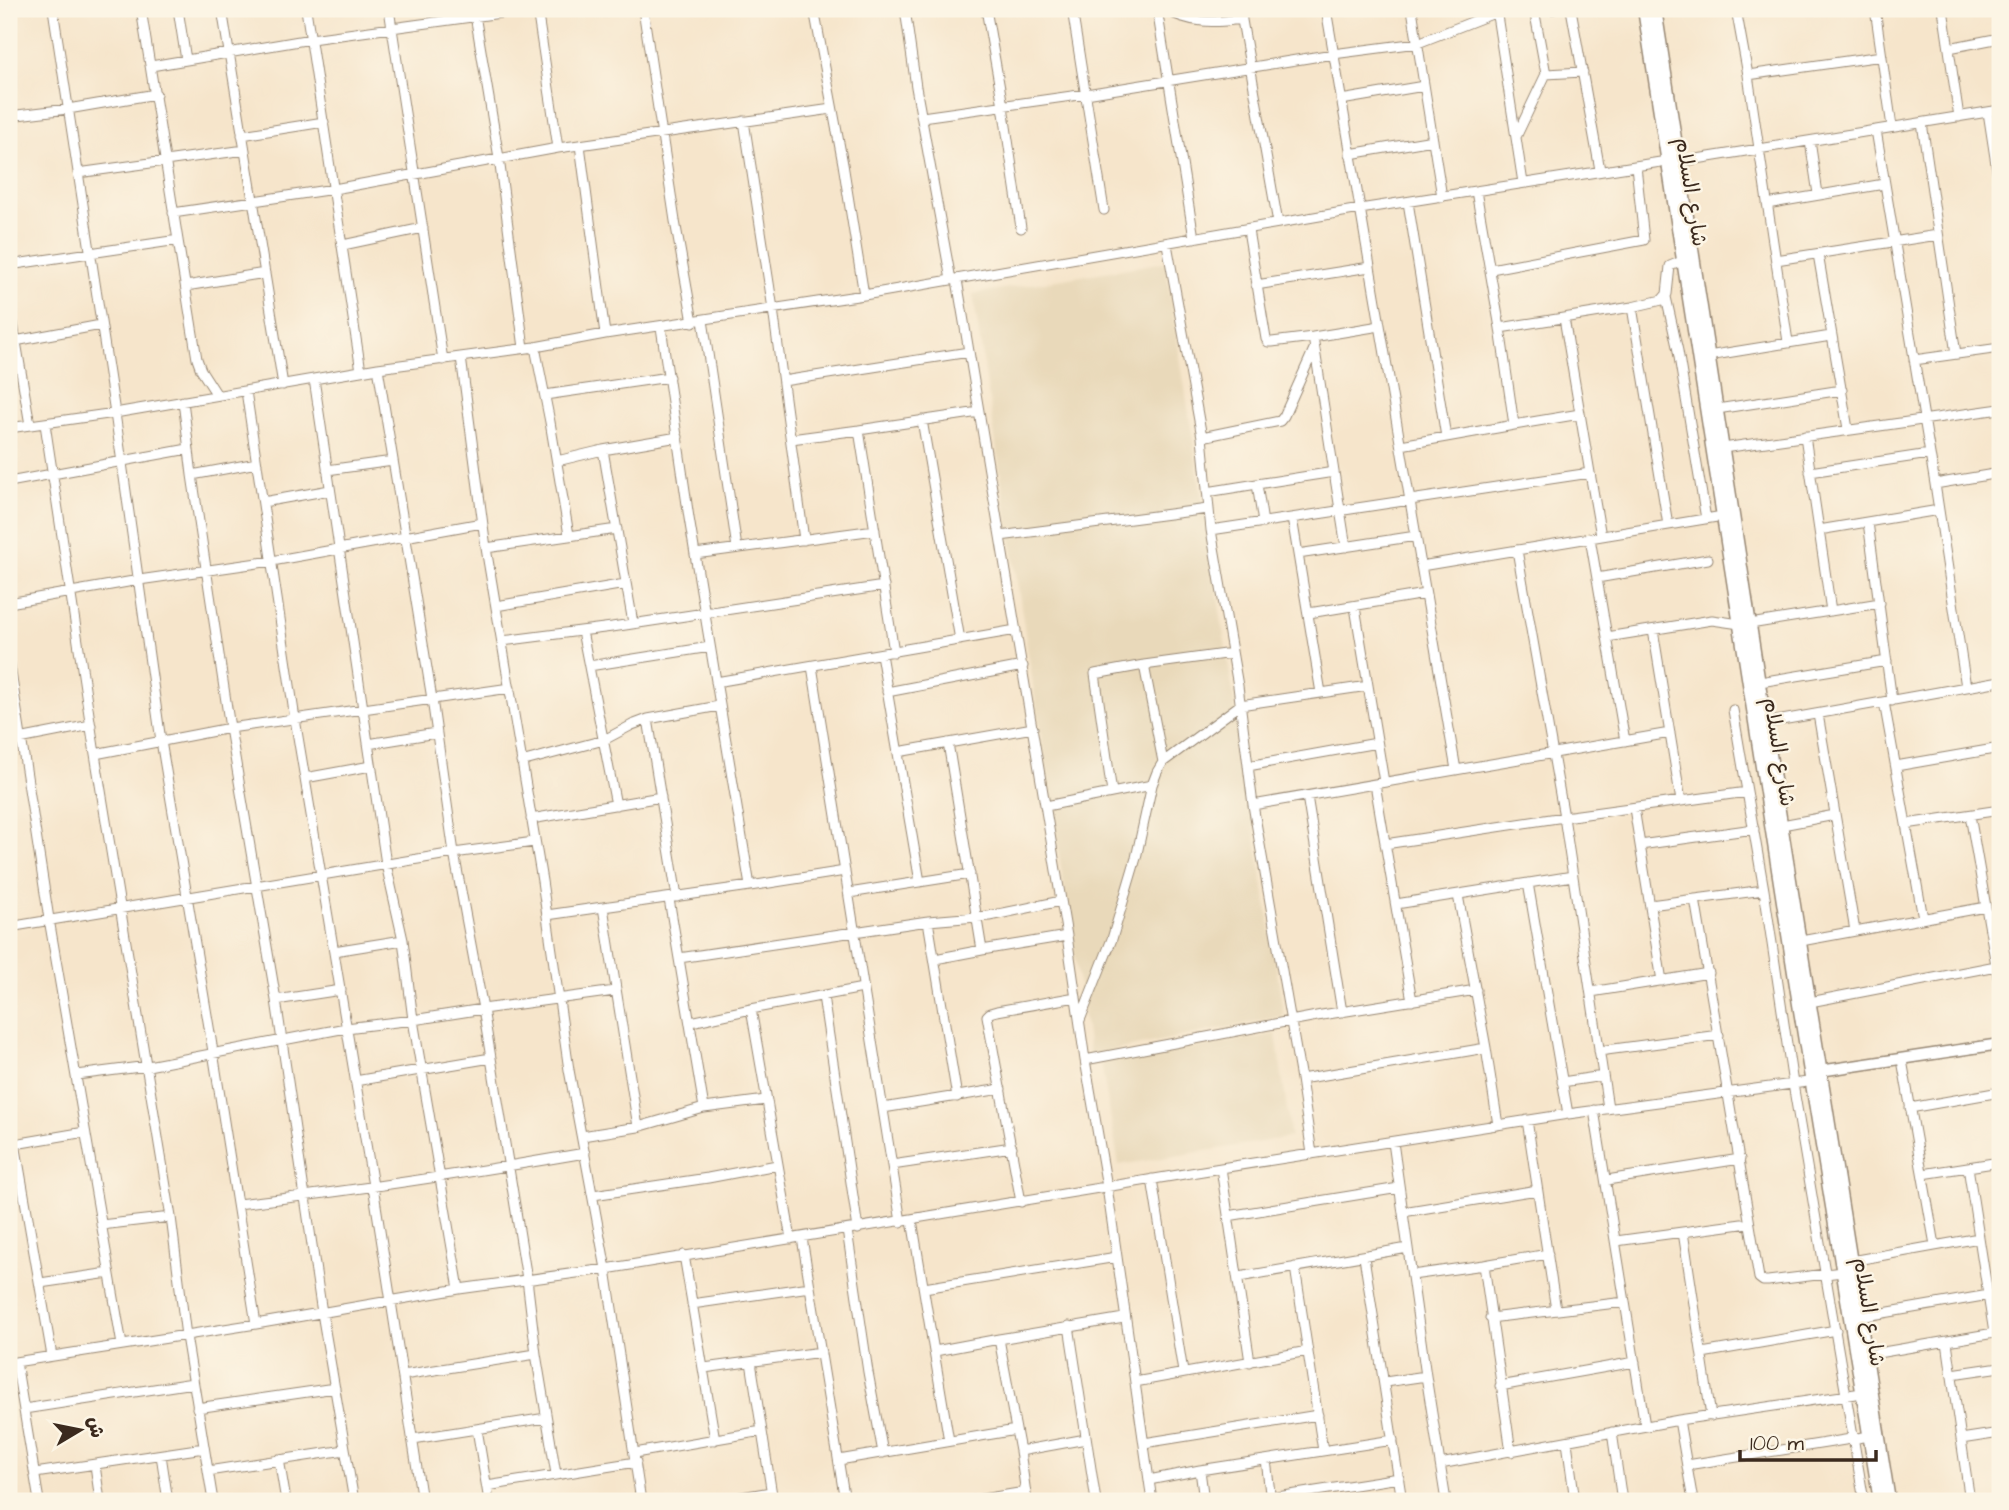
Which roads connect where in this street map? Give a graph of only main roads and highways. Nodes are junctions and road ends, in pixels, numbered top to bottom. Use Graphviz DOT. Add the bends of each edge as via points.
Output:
graph roads {
  1 [pos="1644,9"];
  2 [pos="1655,9"];
  3 [pos="1673,162"];
  4 [pos="1745,624"];
  5 [pos="1816,1076"];
  6 [pos="1847,1266"];
  7 [pos="1880,1501"];
  8 [pos="1889,1501"];
  1 -- 3 [label="main road, شارع السلام"];
  2 -- 3 [label="main road, شارع السلام"];
  3 -- 4 [label="main road, شارع السلام" via="1717,409"];
  3 -- 4 [label="main road, شارع السلام" via="1682,261"];
  4 -- 5 [label="main road, شارع السلام"];
  4 -- 5 [label="main road, شارع السلام" via="1760,682 1801,941"];
  5 -- 6 [label="main road, شارع السلام"];
  6 -- 7 [label="main road, شارع السلام"];
  6 -- 8 [label="main road, شارع السلام" via="1860,1317"];
}
